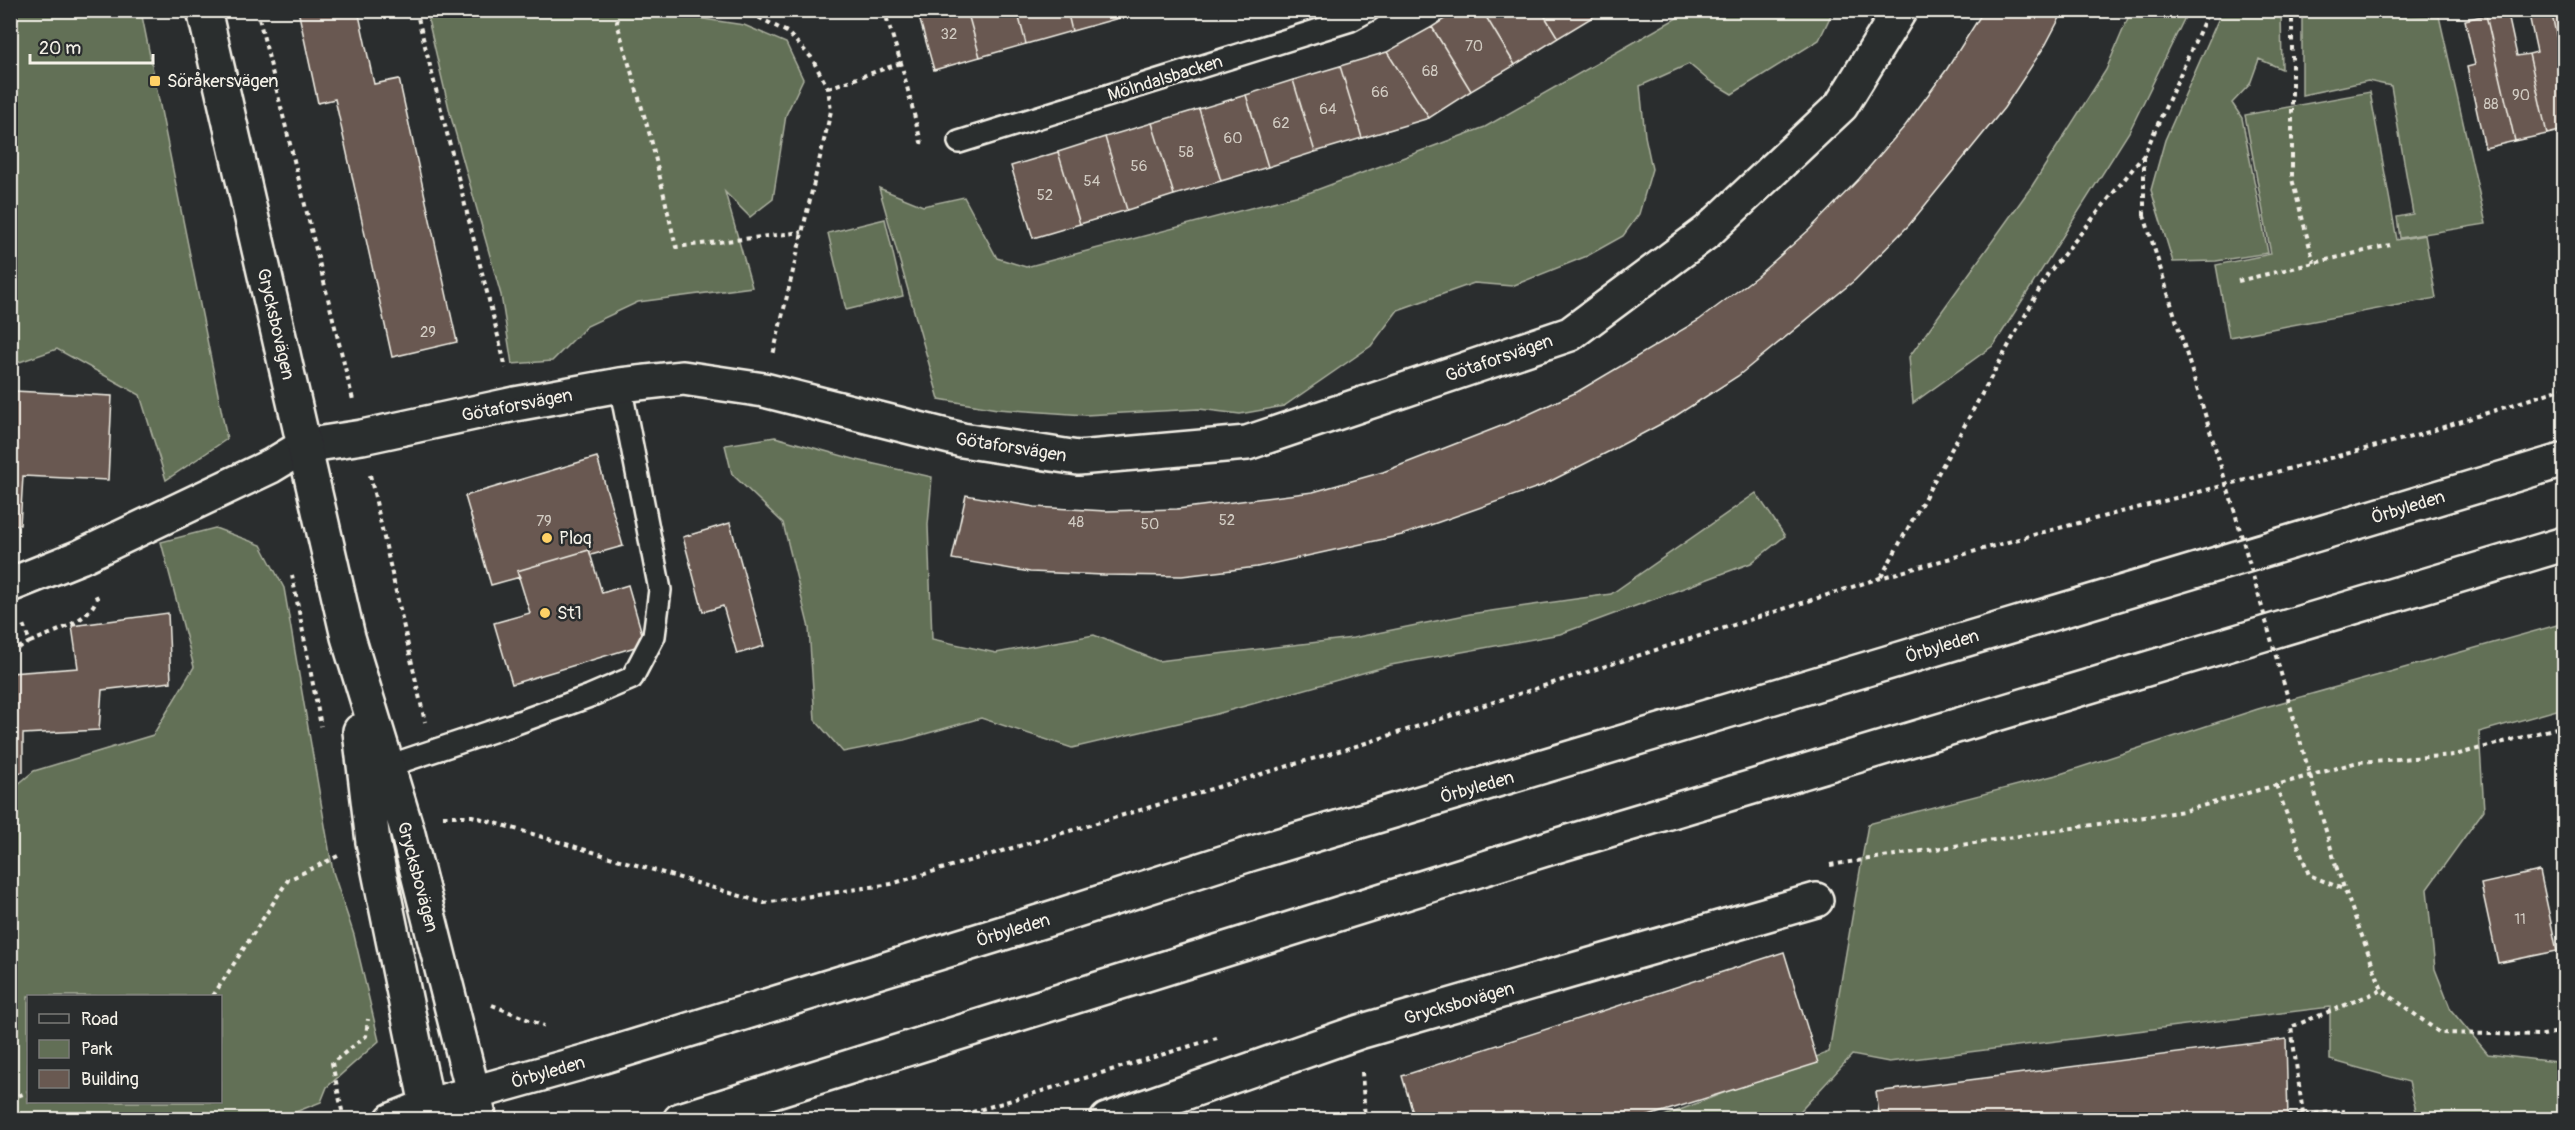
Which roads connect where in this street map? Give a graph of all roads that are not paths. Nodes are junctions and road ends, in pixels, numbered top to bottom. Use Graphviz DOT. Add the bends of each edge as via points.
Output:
graph roads {
  1 [pos="204,10"];
  2 [pos="1369,10"];
  3 [pos="1900,10"];
  4 [pos="959,142"];
  5 [pos="620,385"];
  6 [pos="304,446"];
  7 [pos="2565,460"];
  8 [pos="2565,544"];
  9 [pos="15,601"];
  10 [pos="376,770"];
  11 [pos="1816,900"];
  12 [pos="477,1107"];
  13 [pos="429,1113"];
  14 [pos="392,1119"];
  15 [pos="680,1119"];
  16 [pos="1107,1119"];
  1 -- 6 [label="street, Grycksbovägen"];
  2 -- 4 [label="lane, Mölndalsbacken" via="1340,24"];
  3 -- 5 [label="street, Götaforsvägen" via="1841,106 1707,232 1570,334 1258,440 1078,458 962,440 764,390 683,378"];
  5 -- 6 [label="street, Götaforsvägen"];
  5 -- 10 [label="lane" via="660,590 654,636 632,678 511,725"];
  6 -- 9 [label="street, Götaforsvägen" via="271,466 80,557"];
  6 -- 10 [label="street, Grycksbovägen"];
  7 -- 12 [label="street, Örbyleden" via="1250,854"];
  8 -- 15 [label="street" via="1552,847"];
  10 -- 12 [label="street, Grycksbovägen" via="407,830"];
  10 -- 13 [label="street, Grycksbovägen" via="373,842"];
  11 -- 16 [label="street, Grycksbovägen" via="1359,1032"];
  12 -- 13 [label="street, Örbyleden"];
  13 -- 14 [label="street, Örbyleden"];
}
